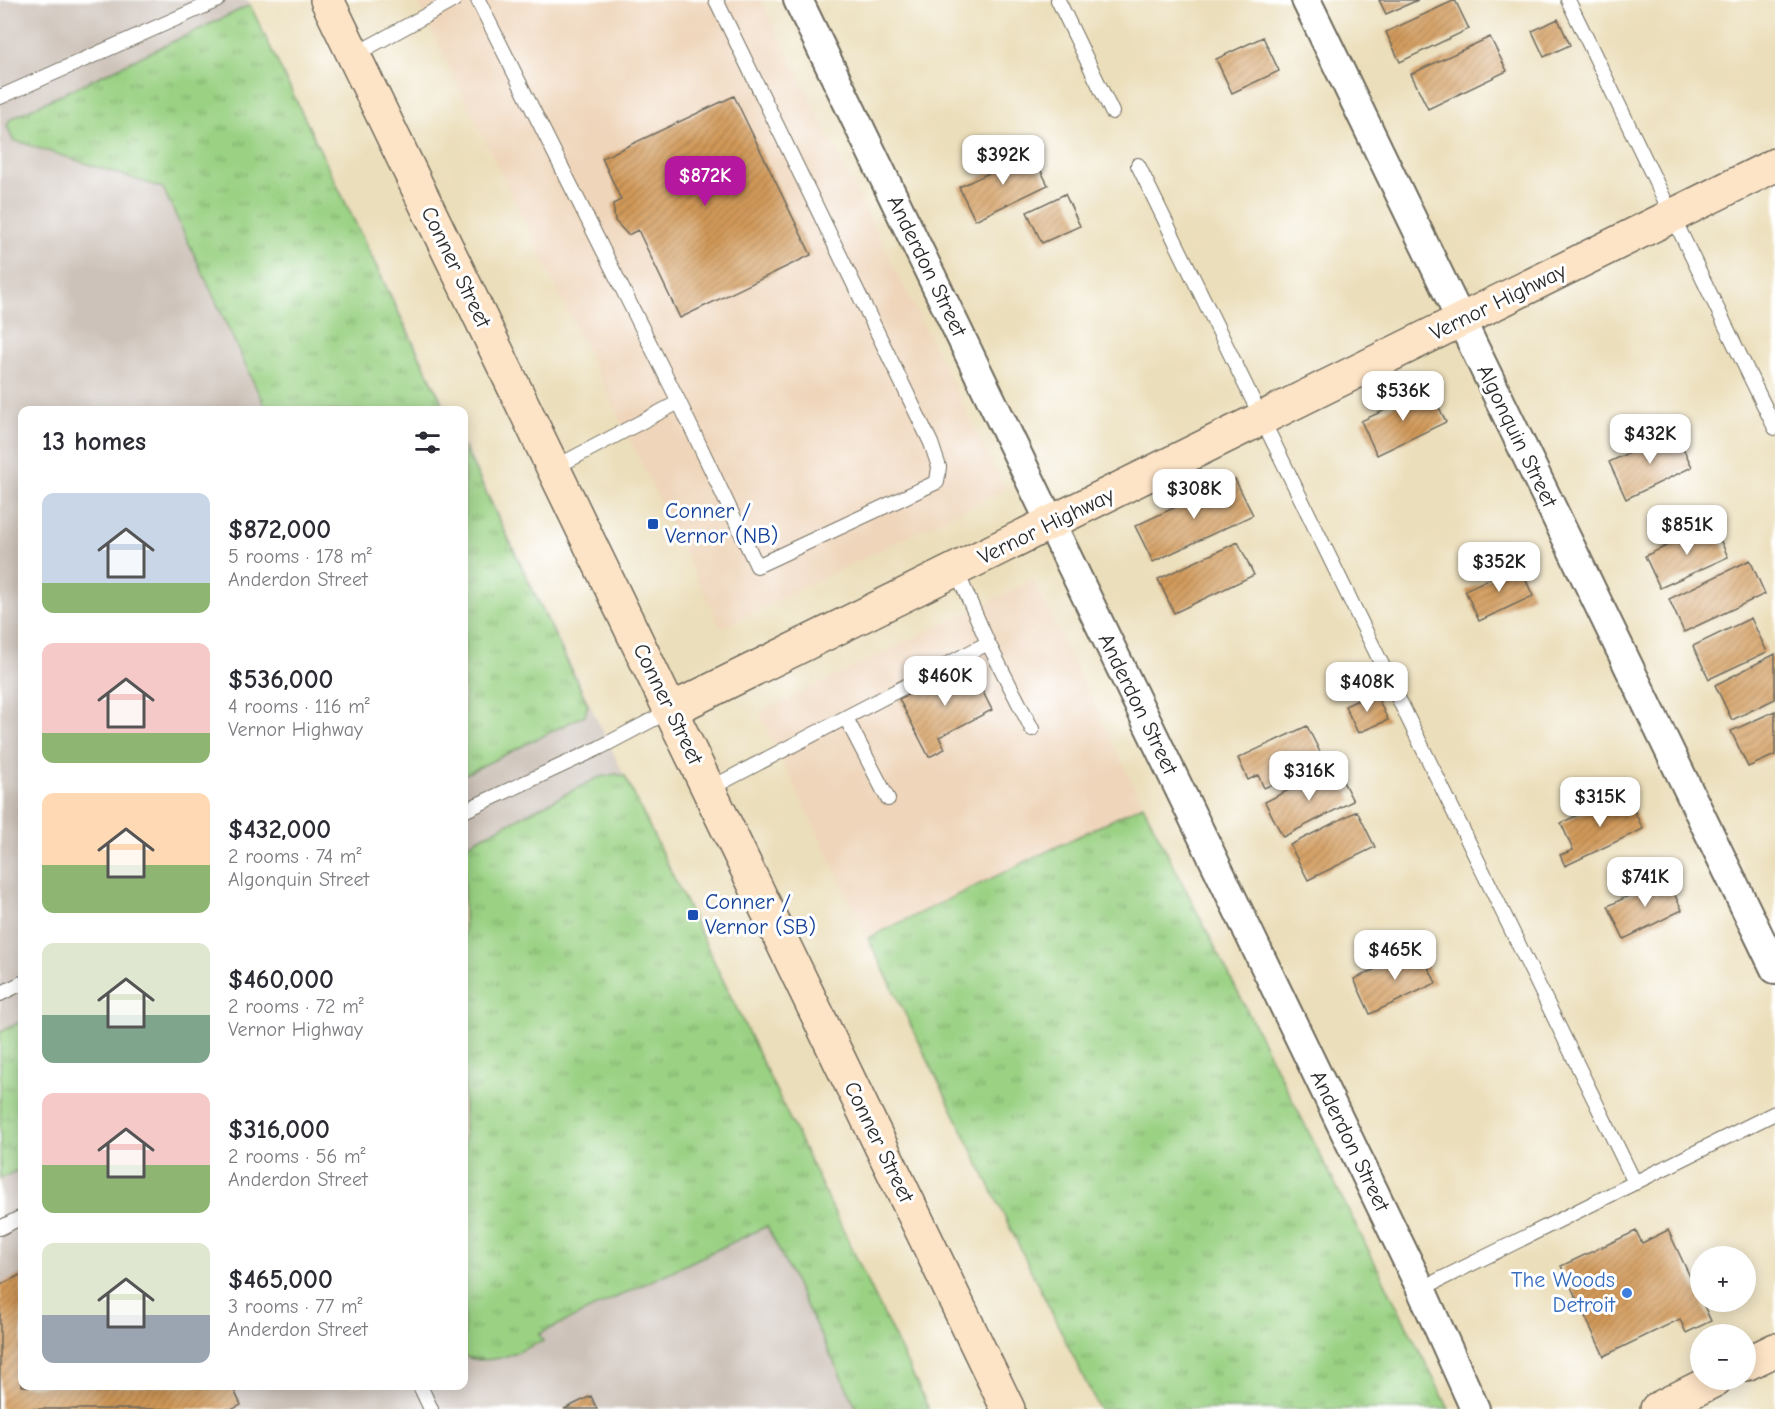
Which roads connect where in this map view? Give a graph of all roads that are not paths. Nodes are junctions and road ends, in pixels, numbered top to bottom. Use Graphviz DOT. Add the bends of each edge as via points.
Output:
graph roads {
  1 [pos="219,0"];
  2 [pos="327,0"];
  3 [pos="454,0"];
  4 [pos="478,0"];
  5 [pos="716,0"];
  6 [pos="798,0"];
  7 [pos="1058,0"];
  8 [pos="1306,0"];
  9 [pos="1568,0"];
  10 [pos="354,55"];
  11 [pos="0,97"];
  12 [pos="1112,112"];
  13 [pos="1138,165"];
  14 [pos="1775,165"];
  15 [pos="1673,215"];
  16 [pos="1461,321"];
  17 [pos="679,402"];
  18 [pos="1261,420"];
  19 [pos="1775,428"];
  20 [pos="554,468"];
  21 [pos="1051,524"];
  22 [pos="956,570"];
  23 [pos="988,643"];
  24 [pos="671,710"];
  25 [pos="846,718"];
  26 [pos="1032,729"];
  27 [pos="709,789"];
  28 [pos="888,798"];
  29 [pos="468,809"];
  30 [pos="1775,969"];
  31 [pos="18,985"];
  32 [pos="0,994"];
  33 [pos="1775,1113"];
  34 [pos="1635,1183"];
  35 [pos="18,1219"];
  36 [pos="0,1228"];
  37 [pos="1421,1289"];
  38 [pos="1775,1350"];
  39 [pos="1756,1359"];
  40 [pos="422,1390"];
  41 [pos="1695,1390"];
  42 [pos="431,1409"];
  43 [pos="1008,1409"];
  44 [pos="1475,1409"];
  45 [pos="1657,1409"];
  1 -- 11 [label="lane"];
  2 -- 10 [label="main road, Conner Street"];
  3 -- 10 [label="lane"];
  4 -- 17 [label="lane"];
  5 -- 17 [label="lane" via="931,443 939,467 937,482 758,566"];
  6 -- 21 [label="street, Anderdon Street"];
  7 -- 12 [label="lane"];
  8 -- 16 [label="street, Algonquin Street"];
  9 -- 15 [label="lane"];
  10 -- 20 [label="main road, Conner Street"];
  13 -- 18 [label="lane"];
  14 -- 15 [label="main road, Vernor Highway"];
  15 -- 16 [label="main road, Vernor Highway"];
  15 -- 19 [label="lane"];
  16 -- 18 [label="main road, Vernor Highway"];
  16 -- 30 [label="street, Algonquin Street"];
  17 -- 20 [label="lane"];
  18 -- 21 [label="main road, Vernor Highway"];
  18 -- 34 [label="lane"];
  20 -- 24 [label="main road, Conner Street"];
  21 -- 22 [label="main road, Vernor Highway"];
  21 -- 37 [label="street, Anderdon Street"];
  22 -- 23 [label="lane"];
  22 -- 24 [label="main road, Vernor Highway"];
  23 -- 25 [label="lane"];
  23 -- 26 [label="lane"];
  24 -- 27 [label="main road, Conner Street"];
  24 -- 29 [label="lane"];
  25 -- 27 [label="lane"];
  25 -- 28 [label="lane"];
  27 -- 43 [label="main road, Conner Street"];
  31 -- 32 [label="lane"];
  33 -- 34 [label="lane"];
  34 -- 37 [label="lane"];
  35 -- 36 [label="lane"];
  37 -- 44 [label="street, Anderdon Street"];
  38 -- 39 [label="main road"];
  40 -- 42 [label="lane"];
  41 -- 45 [label="main road"];
}
